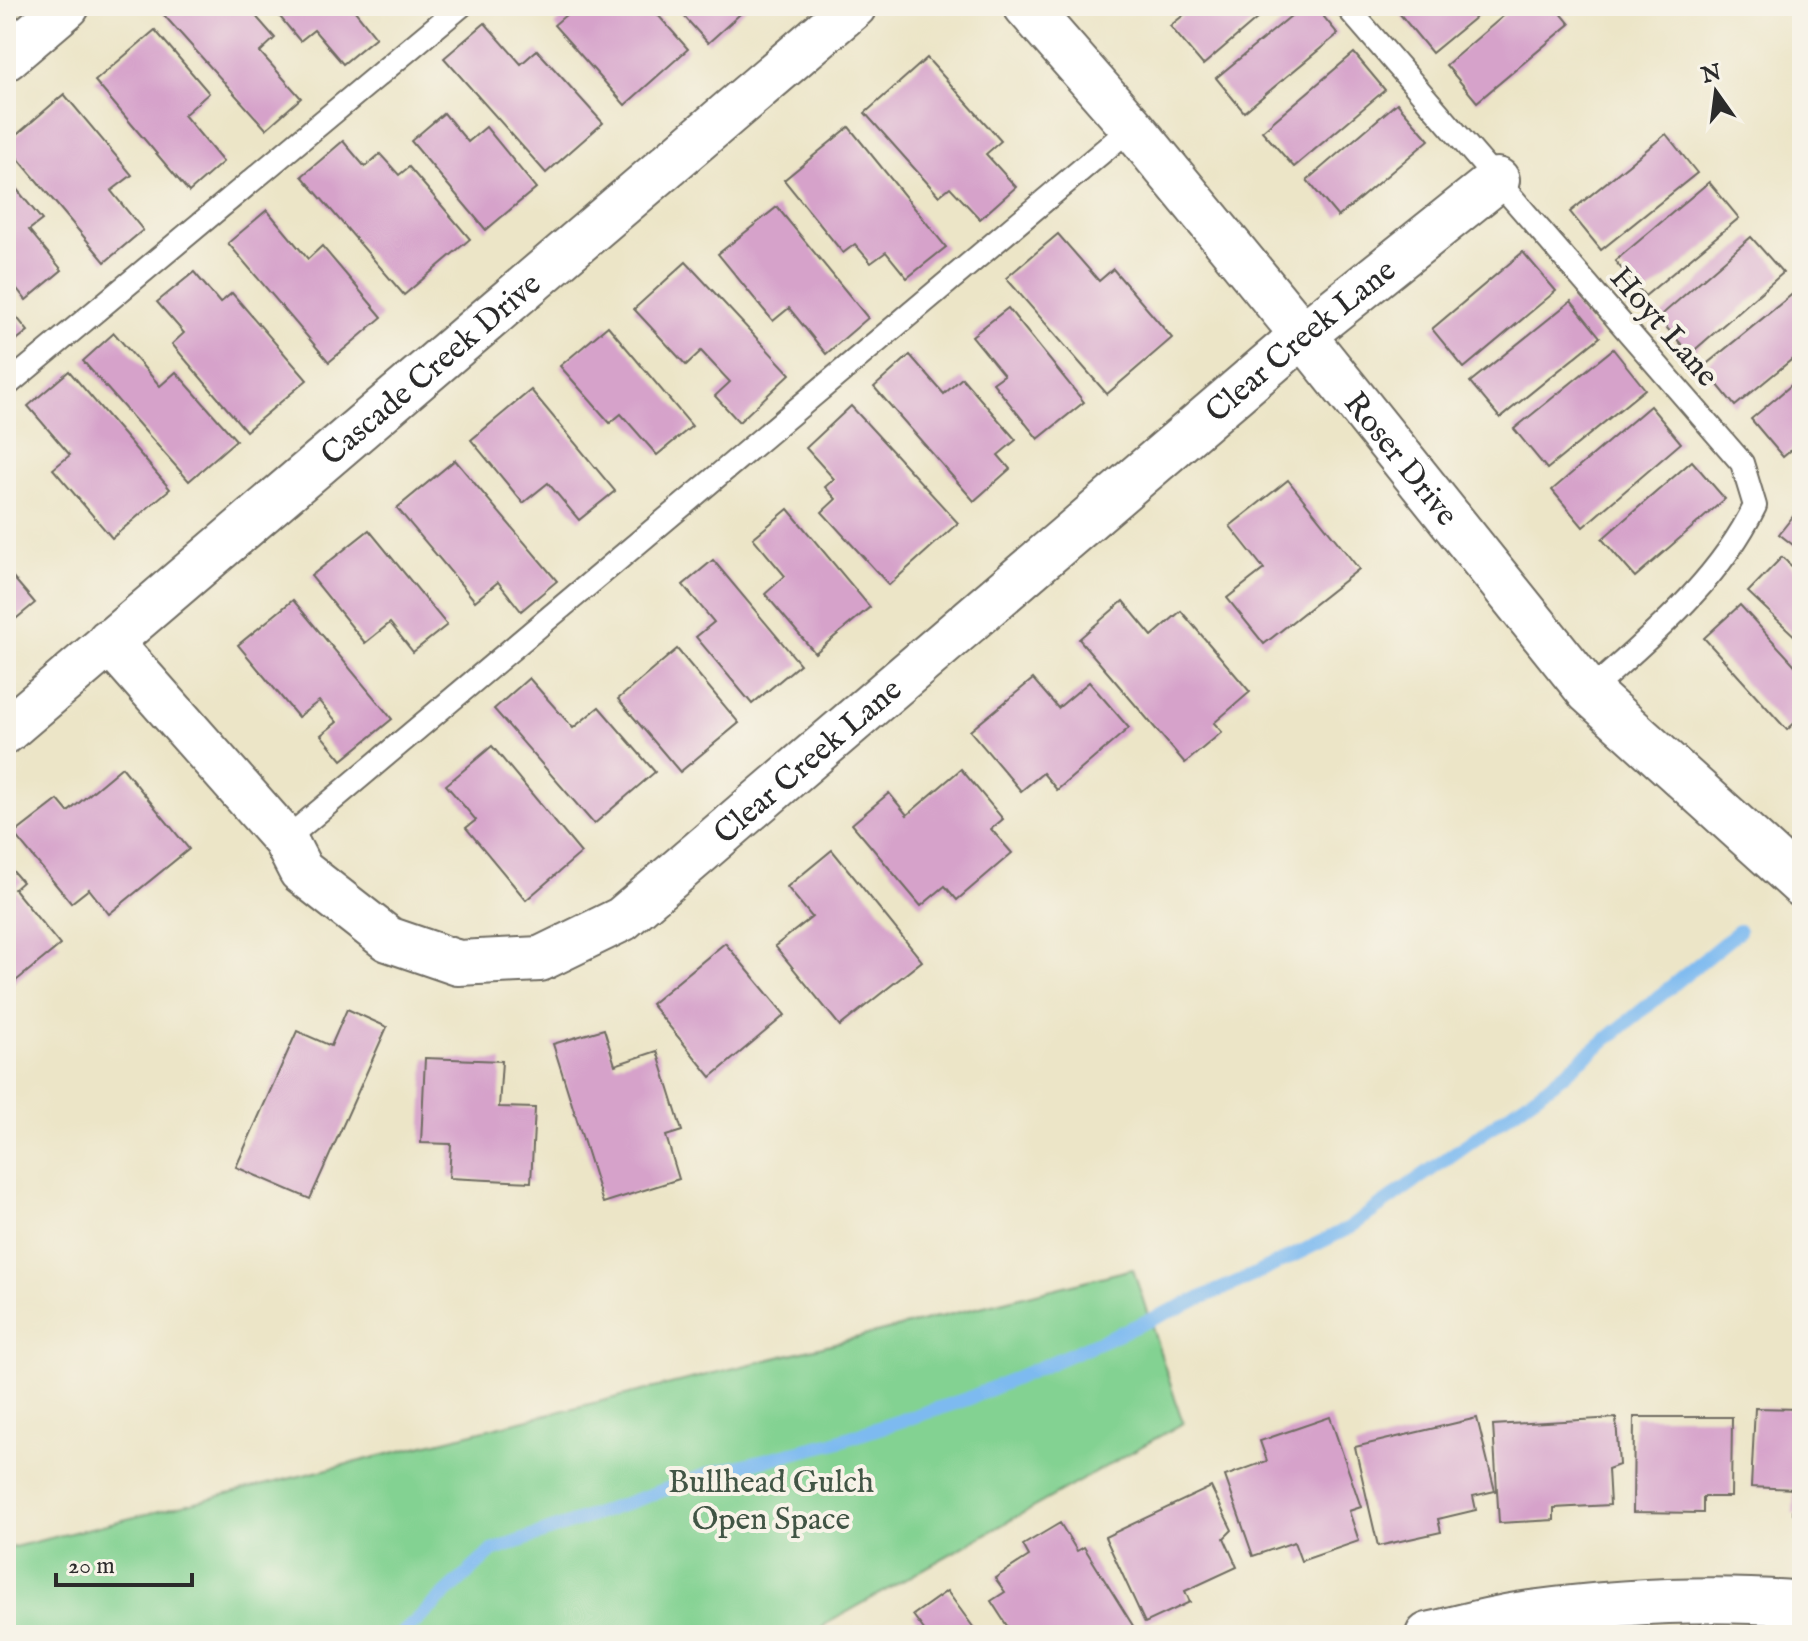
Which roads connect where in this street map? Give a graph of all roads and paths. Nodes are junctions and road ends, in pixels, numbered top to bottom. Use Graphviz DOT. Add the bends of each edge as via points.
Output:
graph roads {
  1 [pos="67,6"];
  2 [pos="461,6"];
  3 [pos="854,6"];
  4 [pos="1026,6"];
  5 [pos="1346,6"];
  6 [pos="6,58"];
  7 [pos="1132,127"];
  8 [pos="1497,180"];
  9 [pos="1303,335"];
  10 [pos="6,386"];
  11 [pos="109,641"];
  12 [pos="1589,692"];
  13 [pos="6,731"];
  14 [pos="285,840"];
  15 [pos="1802,885"];
  16 [pos="1802,1604"];
  17 [pos="1428,1635"];
  1 -- 6 [label="street"];
  2 -- 10 [label="lane"];
  3 -- 11 [label="street, Cascade Creek Drive"];
  4 -- 7 [label="street, Roser Drive"];
  5 -- 8 [label="lane, Hoyt Lane"];
  7 -- 9 [label="street, Roser Drive"];
  7 -- 14 [label="lane"];
  8 -- 9 [label="street, Clear Creek Lane"];
  8 -- 12 [label="lane, Hoyt Lane" via="1742,463 1755,506 1710,578"];
  9 -- 12 [label="street, Roser Drive"];
  9 -- 14 [label="street, Clear Creek Lane" via="622,919 540,959 458,963 388,939 301,871"];
  11 -- 13 [label="street, Cascade Creek Drive"];
  11 -- 14 [label="street, Clear Creek Lane"];
  12 -- 15 [label="street, Roser Drive"];
  16 -- 17 [label="street" via="1750,1599 1640,1603 1528,1613"];
}
